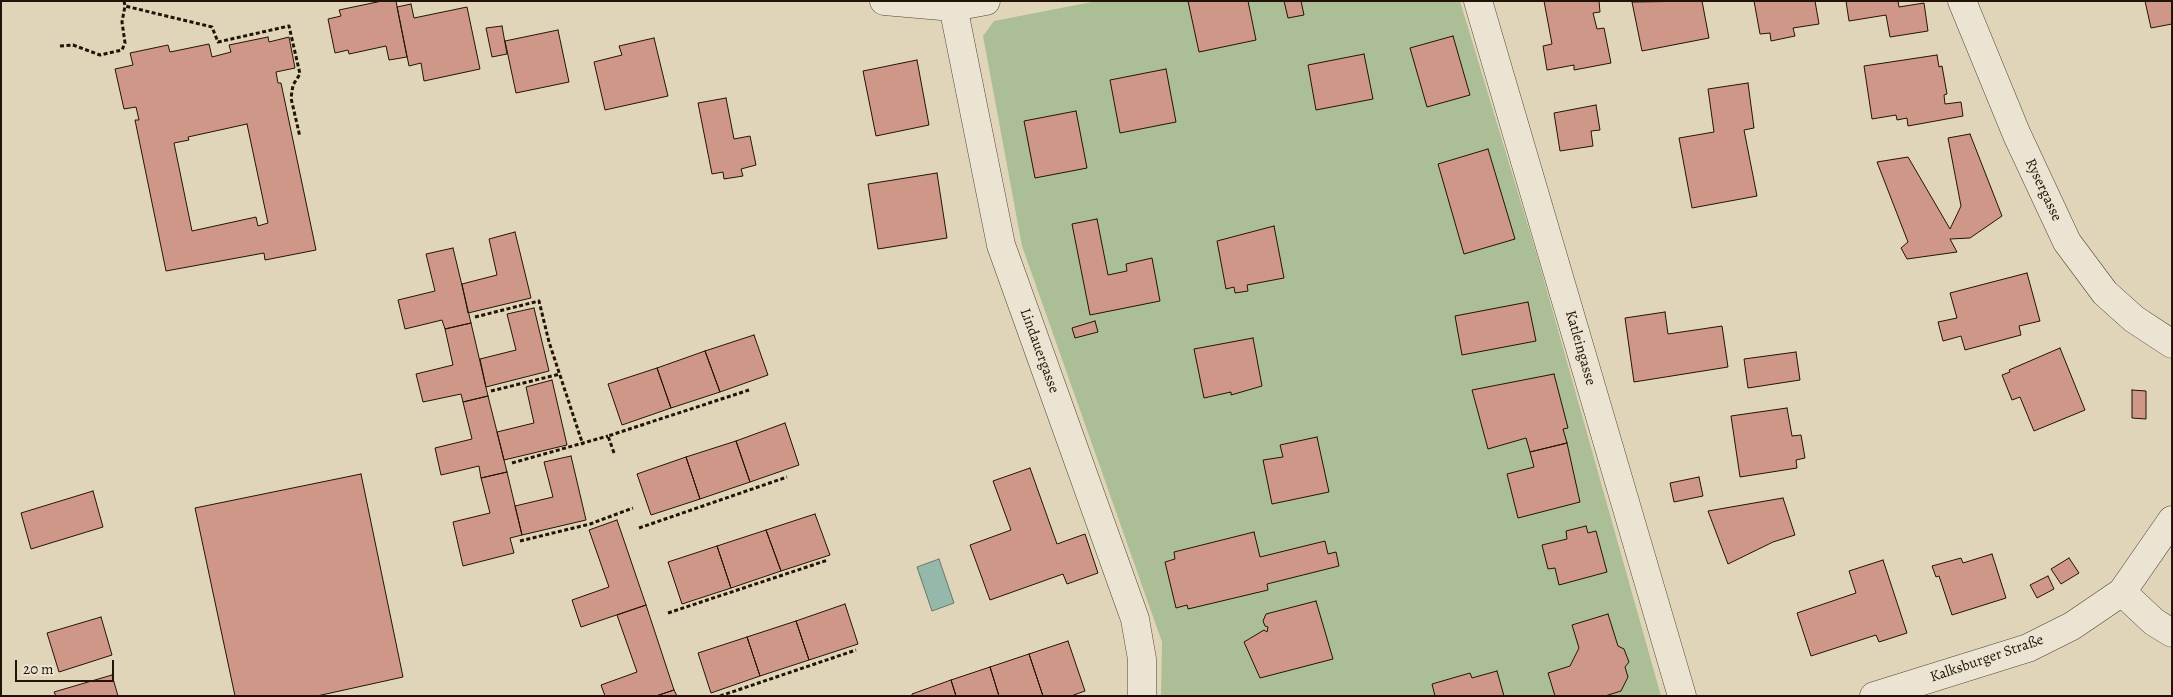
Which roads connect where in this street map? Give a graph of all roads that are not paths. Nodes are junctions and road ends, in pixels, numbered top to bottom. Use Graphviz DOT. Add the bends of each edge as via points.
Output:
graph roads {
  1 [pos="884,1"];
  2 [pos="986,1"];
  3 [pos="1478,1"];
  4 [pos="1962,1"];
  5 [pos="953,4"];
  6 [pos="2172,344"];
  7 [pos="2172,520"];
  8 [pos="2122,592"];
  9 [pos="2172,633"];
  10 [pos="1142,696"];
  11 [pos="1682,696"];
  12 [pos="1874,696"];
  1 -- 5 [label="street"];
  2 -- 5 [label="street"];
  3 -- 11 [label="street, Katleingasse"];
  4 -- 6 [label="street, Rysergasse" via="2017,135 2067,242 2106,293 2134,319"];
  5 -- 10 [label="street, Lindauergasse" via="1001,245 1136,619 1142,659"];
  7 -- 8 [label="street, Kalksburger Straße"];
  8 -- 9 [label="street" via="2154,622"];
  8 -- 12 [label="street, Kalksburger Straße" via="2072,626 2028,648"];
}
